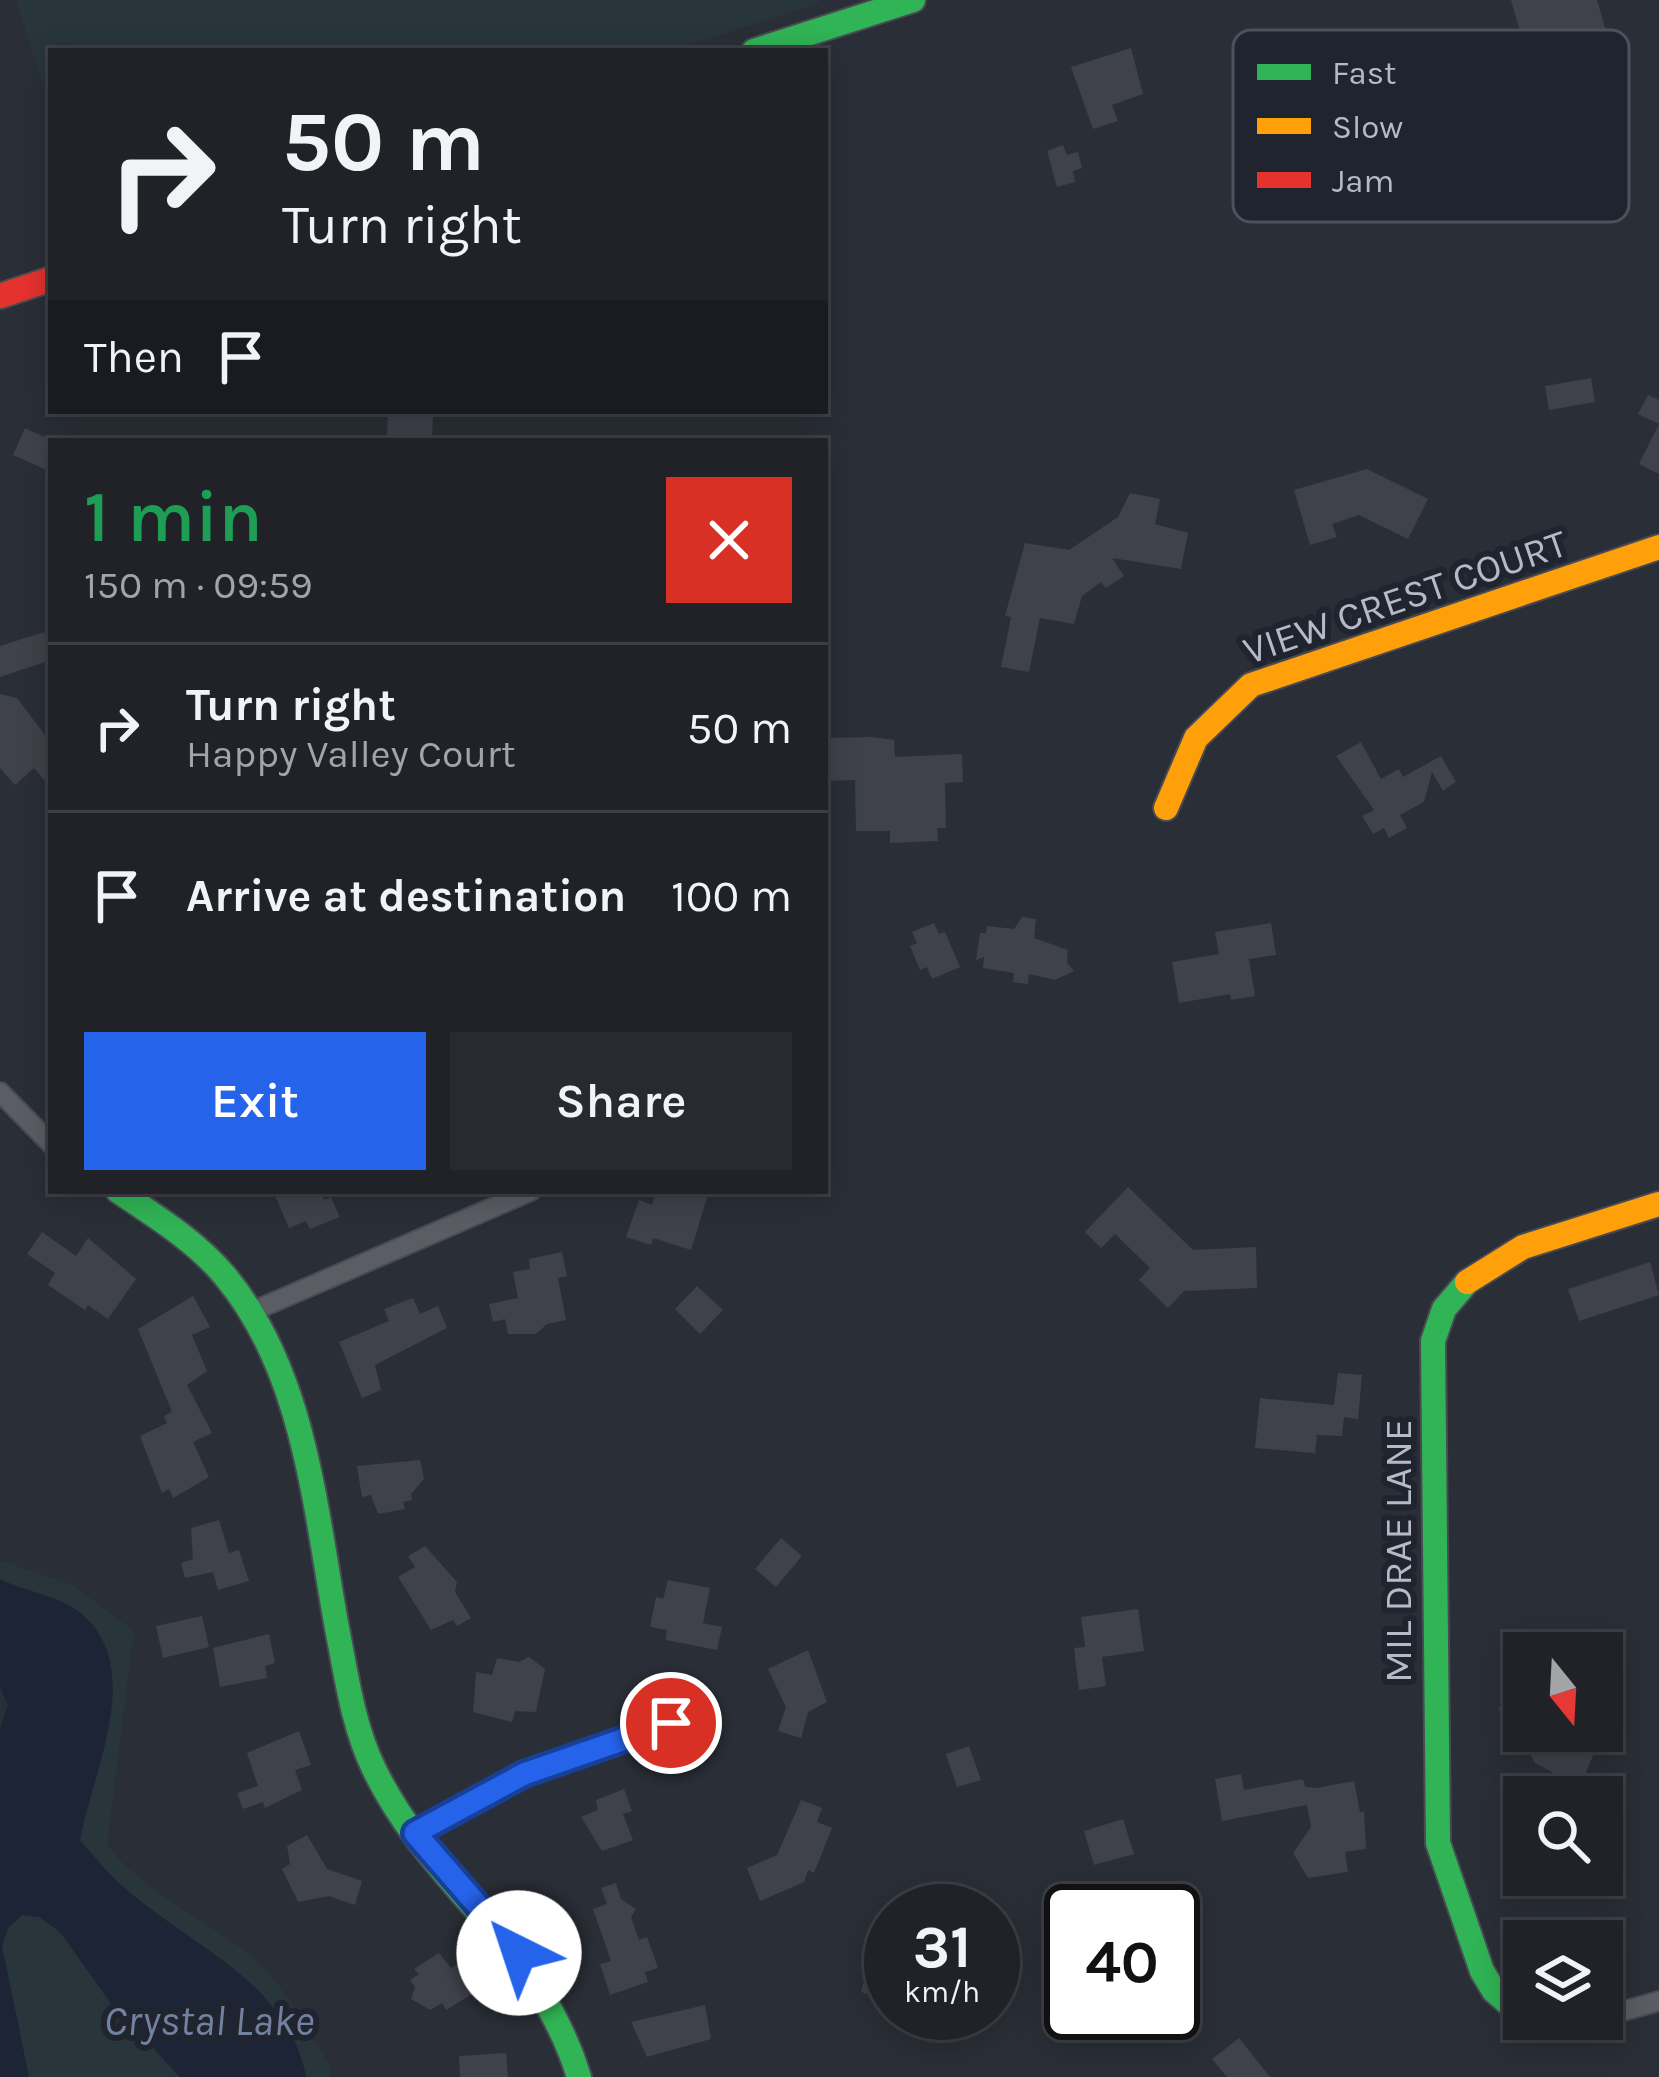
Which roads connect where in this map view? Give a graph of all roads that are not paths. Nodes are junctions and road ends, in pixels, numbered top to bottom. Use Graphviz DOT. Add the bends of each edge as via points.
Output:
graph roads {
  1 [pos="913,0"];
  2 [pos="763,48"];
  3 [pos="48,280"];
  4 [pos="0,296"];
  5 [pos="1659,547"];
  6 [pos="1166,808"];
  7 [pos="0,1092"];
  8 [pos="48,1141"];
  9 [pos="122,1194"];
  10 [pos="524,1194"];
  11 [pos="1659,1204"];
  12 [pos="250,1312"];
  13 [pos="671,1723"];
  14 [pos="415,1833"];
  15 [pos="1503,1999"];
  16 [pos="1659,2001"];
  17 [pos="1623,2011"];
  18 [pos="579,2077"];
  1 -- 2 [label="street"];
  3 -- 4 [label="street"];
  5 -- 6 [label="street, VIEW CREST COURT" via="1251,685 1201,727"];
  7 -- 8 [label="street"];
  9 -- 12 [label="street" via="197,1250"];
  10 -- 12 [label="street"];
  11 -- 15 [label="street, MIL DRAE LANE" via="1474,1270 1444,1303 1433,1341 1438,1843 1482,1970"];
  12 -- 14 [label="street" via="291,1407 361,1734 389,1799"];
  13 -- 14 [label="street" via="524,1774"];
  14 -- 18 [label="street" via="543,1985"];
  16 -- 17 [label="street, MIL DRAE LANE"];
}
